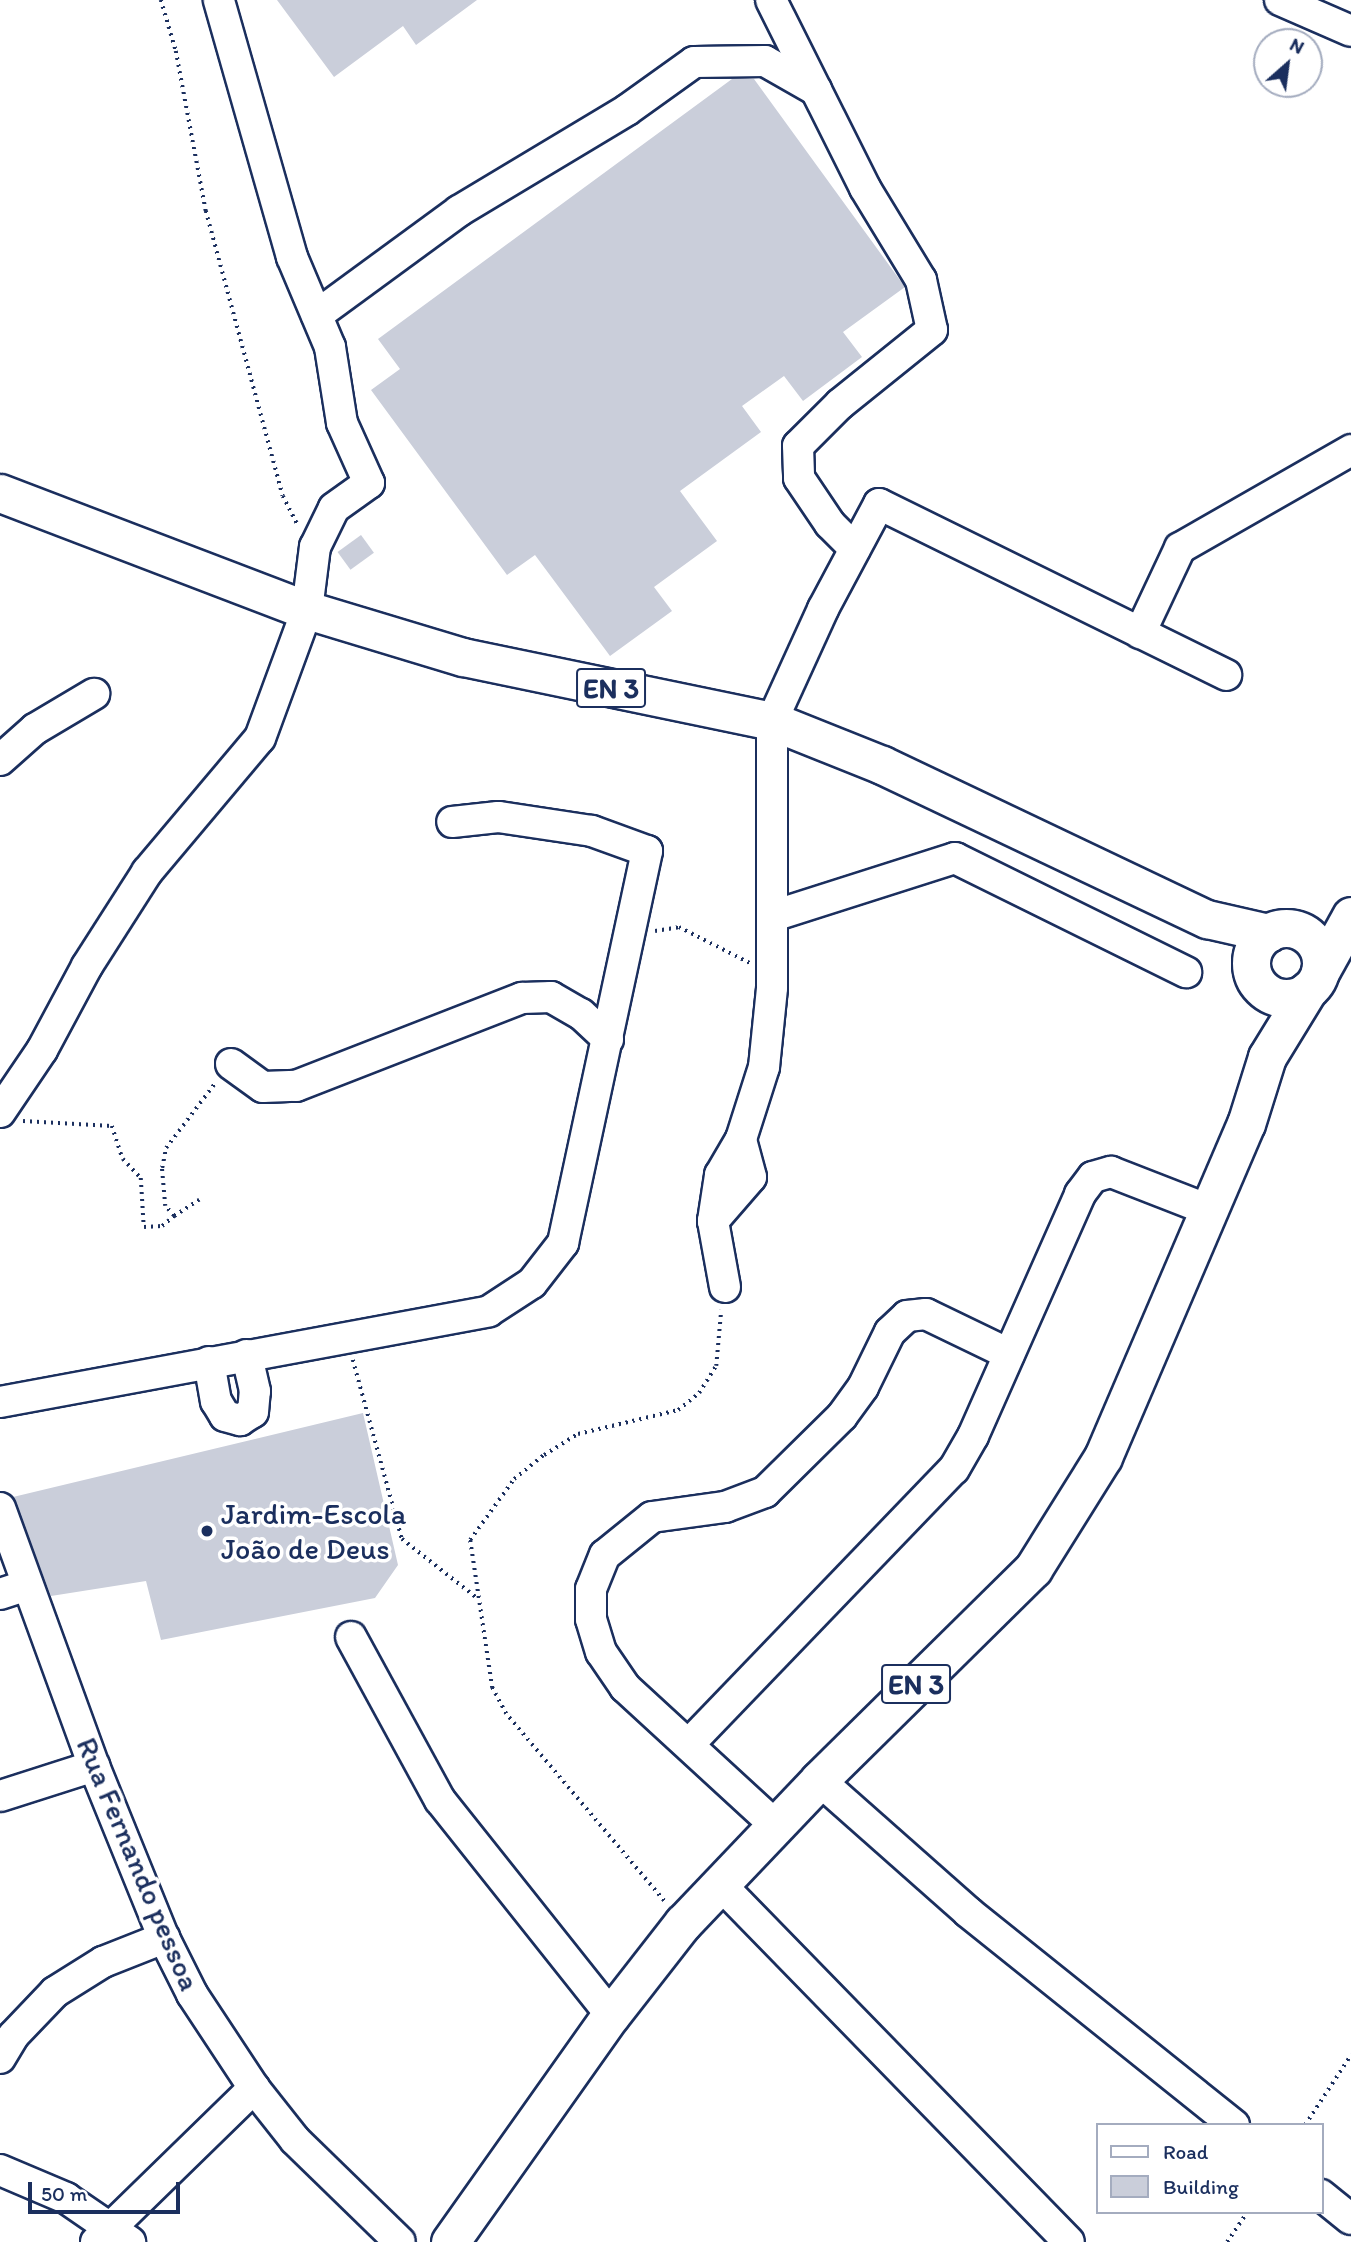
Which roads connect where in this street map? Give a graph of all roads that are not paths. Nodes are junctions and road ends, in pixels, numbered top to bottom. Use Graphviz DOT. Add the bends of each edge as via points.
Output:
graph roads {
  1 [pos="219,0"];
  2 [pos="771,0"];
  3 [pos="1280,0"];
  4 [pos="1351,31"];
  5 [pos="816,90"];
  6 [pos="317,315"];
  7 [pos="1351,450"];
  8 [pos="0,493"];
  9 [pos="855,549"];
  10 [pos="307,610"];
  11 [pos="1140,633"];
  12 [pos="1226,675"];
  13 [pos="94,694"];
  14 [pos="772,721"];
  15 [pos="0,760"];
  16 [pos="452,822"];
  17 [pos="1351,905"];
  18 [pos="773,916"];
  19 [pos="1351,916"];
  20 [pos="1207,919"];
  21 [pos="1283,932"];
  22 [pos="1186,972"];
  23 [pos="1259,980"];
  24 [pos="1314,981"];
  25 [pos="608,1039"];
  26 [pos="1267,1056"];
  27 [pos="231,1064"];
  28 [pos="5,1118"];
  29 [pos="1209,1210"];
  30 [pos="725,1287"];
  31 [pos="1009,1353"];
  32 [pos="247,1355"];
  33 [pos="209,1362"];
  34 [pos="0,1402"];
  35 [pos="0,1508"];
  36 [pos="28,1585"];
  37 [pos="0,1594"];
  38 [pos="351,1637"];
  39 [pos="689,1744"];
  40 [pos="94,1766"];
  41 [pos="819,1780"];
  42 [pos="0,1796"];
  43 [pos="775,1825"];
  44 [pos="719,1882"];
  45 [pos="164,1938"];
  46 [pos="611,2015"];
  47 [pos="0,2058"];
  48 [pos="254,2088"];
  49 [pos="1232,2123"];
  50 [pos="0,2170"];
  51 [pos="1323,2197"];
  52 [pos="1351,2219"];
  53 [pos="112,2237"];
  54 [pos="401,2242"];
  55 [pos="450,2242"];
  56 [pos="1069,2242"];
  1 -- 6 [label="street" via="292,257"];
  2 -- 5 [label="street"];
  3 -- 4 [label="street"];
  5 -- 6 [label="street" via="765,61 694,62 627,110 459,211"];
  5 -- 9 [label="street" via="865,188 920,280 932,330 840,404 798,446 799,478 830,524"];
  6 -- 10 [label="street" via="330,347 342,423 369,483 334,508 315,547"];
  7 -- 11 [label="street" via="1180,548"];
  8 -- 10 [label="main road, EN 3"];
  9 -- 11 [label="street" via="879,504"];
  9 -- 14 [label="street"];
  10 -- 14 [label="main road, EN 3" via="463,657"];
  10 -- 28 [label="street" via="260,738 147,872 87,966"];
  11 -- 12 [label="street"];
  13 -- 15 [label="street" via="35,729"];
  14 -- 18 [label="street"];
  14 -- 20 [label="main road, EN 3" via="882,765"];
  16 -- 25 [label="street" via="498,817 593,831 647,851"];
  17 -- 21 [label="main road"];
  18 -- 22 [label="street" via="955,858"];
  18 -- 30 [label="street" via="764,1067 741,1139 720,1175 713,1221"];
  19 -- 24 [label="main road, EN 3"];
  20 -- 21 [label="main road, EN 3"];
  20 -- 23 [label="main road, EN 3"];
  21 -- 23 [label="main road, EN 3" via="1255,948"];
  21 -- 24 [label="main road" via="1319,951"];
  23 -- 24 [label="main road" via="1287,998"];
  23 -- 26 [label="main road, EN 3"];
  24 -- 26 [label="main road, EN 3"];
  25 -- 27 [label="street" via="581,1014 551,997 522,998 296,1086 262,1087"];
  25 -- 32 [label="street" via="563,1243 532,1283 489,1311"];
  26 -- 29 [label="main road, EN 3" via="1246,1124"];
  29 -- 31 [label="street" via="1111,1172 1093,1177 1080,1194"];
  29 -- 41 [label="main road, EN 3" via="1103,1457 1033,1569"];
  31 -- 39 [label="street" via="954,1469"];
  31 -- 39 [label="street" via="926,1314 907,1316 890,1332 863,1387 842,1416 765,1492 725,1507 652,1517 605,1555 590,1589 591,1619 601,1652 625,1686"];
  32 -- 33 [label="street"];
  32 -- 33 [label="street" via="255,1391 253,1412 240,1420 225,1416 216,1401"];
  33 -- 34 [label="street"];
  35 -- 36 [label="street, Rua Fernando pessoa"];
  36 -- 37 [label="street"];
  36 -- 40 [label="street, Rua Fernando pessoa"];
  38 -- 46 [label="street" via="440,1800"];
  39 -- 43 [label="street"];
  40 -- 42 [label="street"];
  40 -- 45 [label="street, Rua Fernando pessoa"];
  41 -- 43 [label="main road, EN 3"];
  41 -- 49 [label="street" via="968,1912"];
  43 -- 44 [label="main road, EN 3"];
  44 -- 46 [label="main road, EN 3"];
  44 -- 56 [label="street"];
  45 -- 47 [label="street" via="103,1962 55,1992 13,2036"];
  45 -- 48 [label="street, Rua Fernando pessoa" via="192,1994"];
  46 -- 55 [label="main road, EN 3"];
  48 -- 53 [label="street"];
  48 -- 54 [label="street, Rua Fernando pessoa" via="295,2140"];
  50 -- 53 [label="street" via="66,2198"];
  51 -- 52 [label="street"];
}
